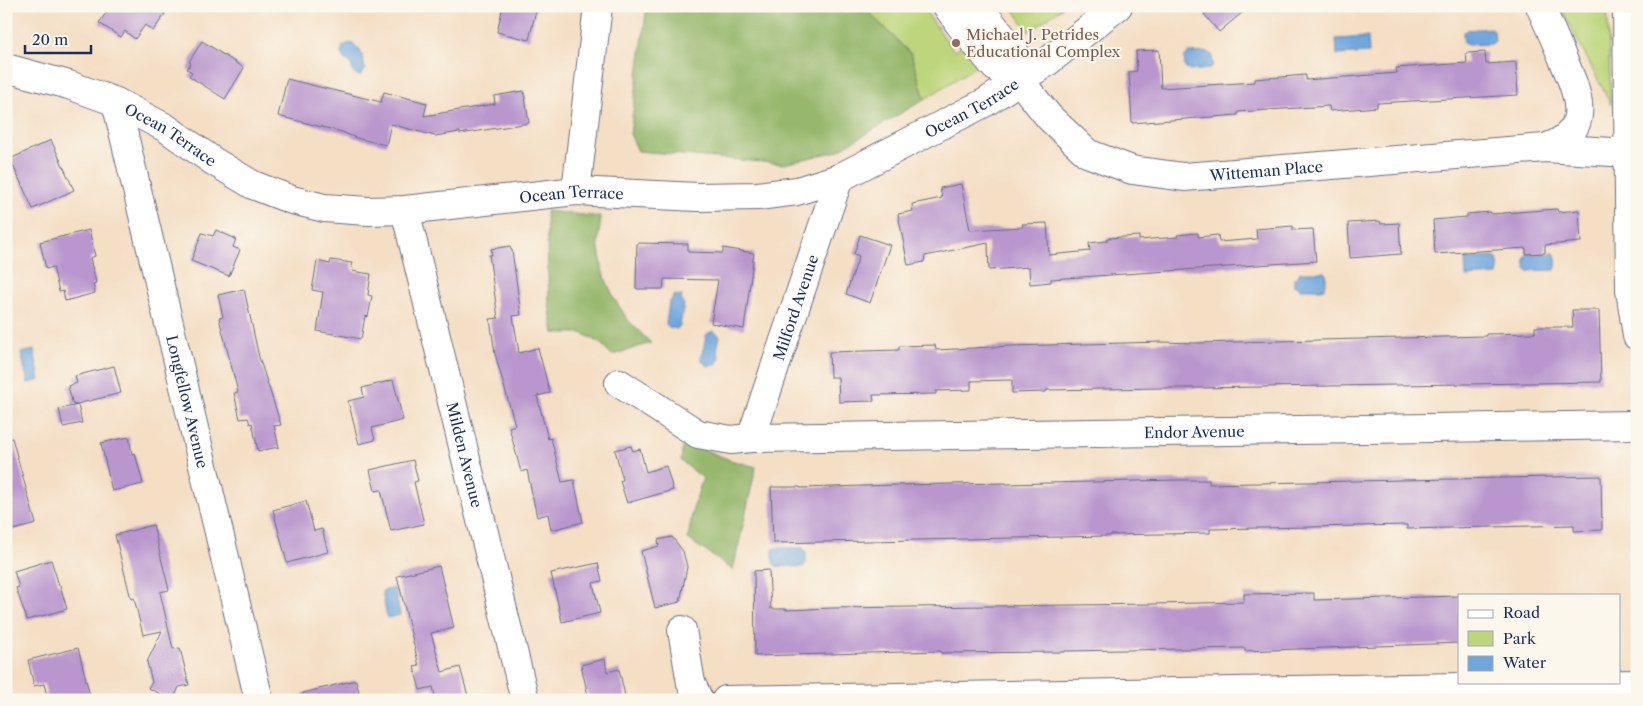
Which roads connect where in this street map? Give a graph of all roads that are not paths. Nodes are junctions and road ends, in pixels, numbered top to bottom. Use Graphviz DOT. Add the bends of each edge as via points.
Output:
graph roads {
  1 [pos="598,6"];
  2 [pos="947,6"];
  3 [pos="978,6"];
  4 [pos="1118,6"];
  5 [pos="1540,6"];
  6 [pos="1627,6"];
  7 [pos="6,68"];
  8 [pos="1020,81"];
  9 [pos="116,102"];
  10 [pos="1545,148"];
  11 [pos="1629,154"];
  12 [pos="839,178"];
  13 [pos="576,191"];
  14 [pos="405,210"];
  15 [pos="1637,336"];
  16 [pos="619,383"];
  17 [pos="1637,425"];
  18 [pos="751,438"];
  19 [pos="682,630"];
  20 [pos="1637,684"];
  21 [pos="995,697"];
  22 [pos="258,700"];
  23 [pos="525,700"];
  24 [pos="700,700"];
  25 [pos="726,700"];
  1 -- 13 [label="street"];
  2 -- 8 [label="street" via="995,67"];
  3 -- 8 [label="street" via="1015,53"];
  4 -- 8 [label="street, Ocean Terrace"];
  5 -- 10 [label="street" via="1574,85 1579,110 1576,125 1568,136"];
  6 -- 11 [label="street"];
  7 -- 9 [label="street, Ocean Terrace"];
  8 -- 10 [label="street, Witteman Place" via="1049,117 1087,153 1132,170 1184,177"];
  8 -- 12 [label="street, Ocean Terrace"];
  9 -- 14 [label="street, Ocean Terrace" via="166,128 253,185 292,200 324,208"];
  9 -- 22 [label="street, Longfellow Avenue"];
  10 -- 11 [label="street"];
  11 -- 15 [label="street" via="1630,290"];
  12 -- 13 [label="street, Ocean Terrace" via="797,191 758,196 697,197"];
  12 -- 18 [label="street, Milford Avenue"];
  13 -- 14 [label="street, Ocean Terrace"];
  14 -- 23 [label="street, Milden Avenue"];
  16 -- 18 [label="street, Endor Avenue" via="698,434 731,440"];
  17 -- 18 [label="street, Endor Avenue"];
  19 -- 24 [label="street" via="691,683"];
  20 -- 21 [label="street"];
  21 -- 25 [label="street"];
}
